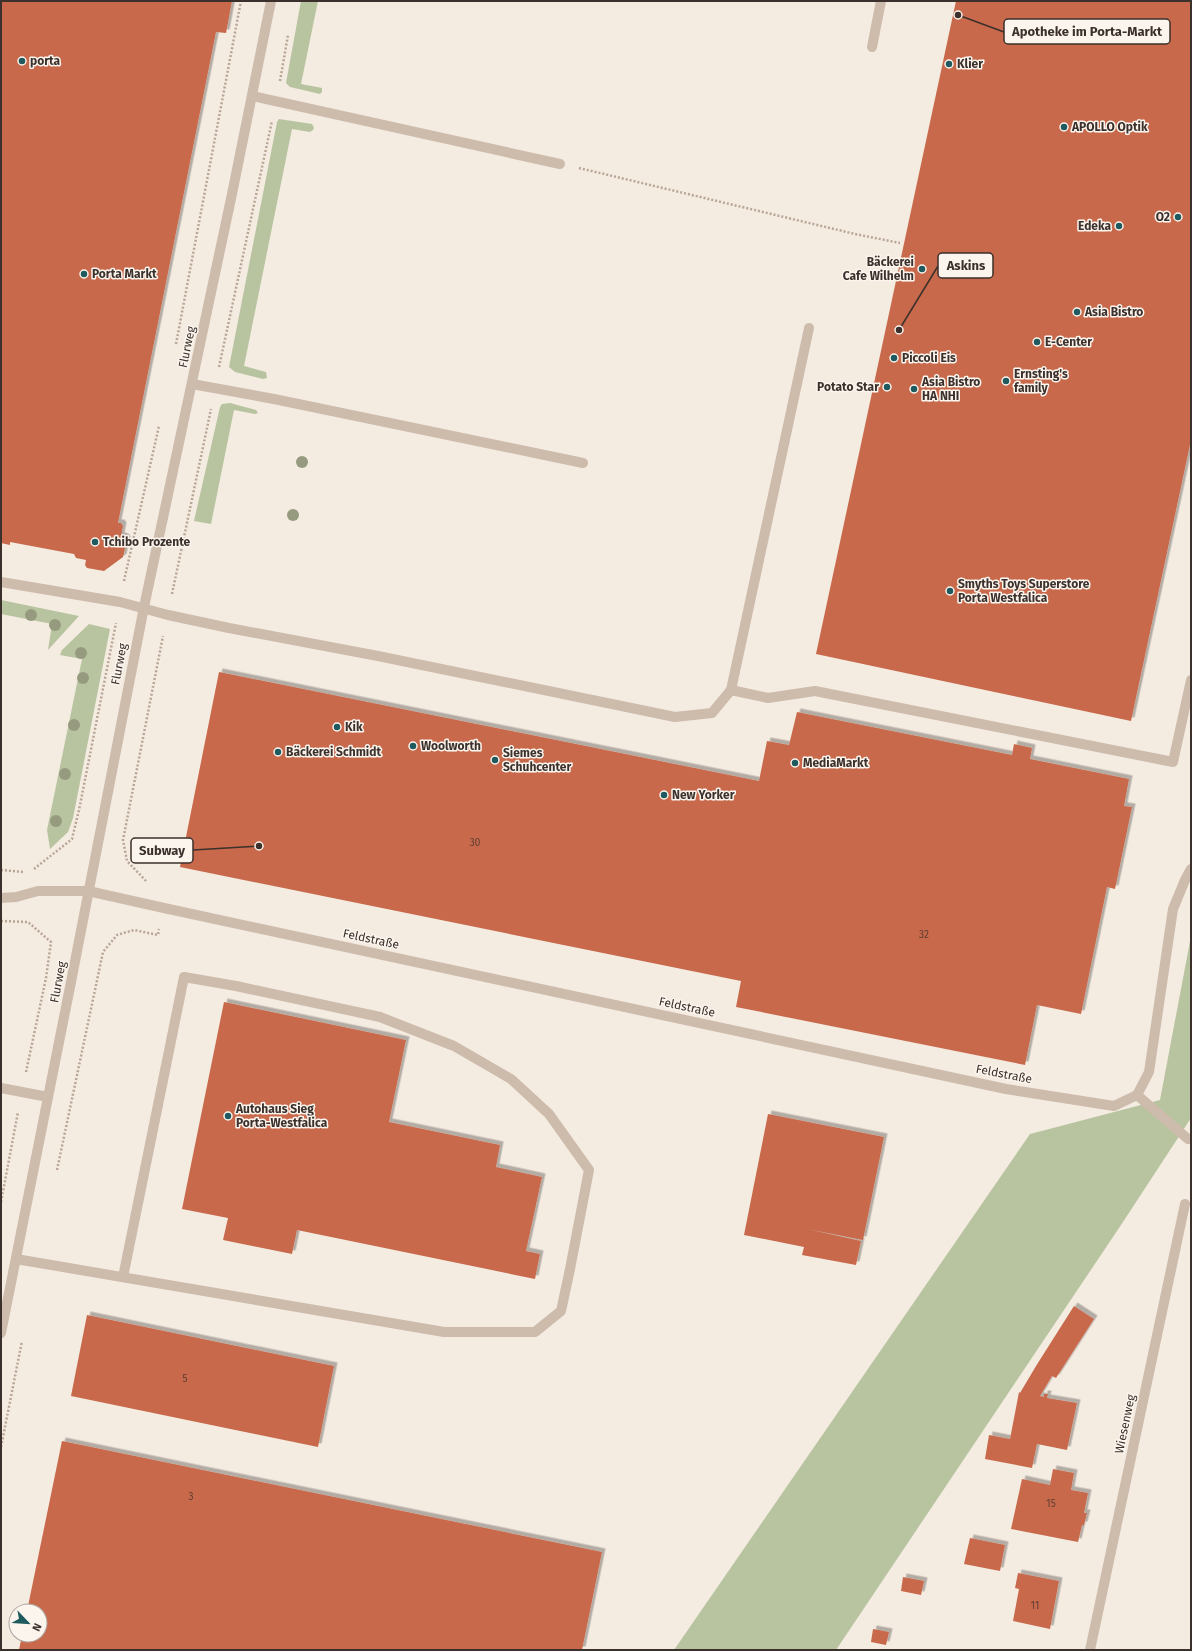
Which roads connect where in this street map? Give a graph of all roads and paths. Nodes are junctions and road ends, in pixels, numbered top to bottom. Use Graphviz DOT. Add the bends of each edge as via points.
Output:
graph roads {
  1 [pos="241,1"];
  2 [pos="271,1"];
  3 [pos="881,1"];
  4 [pos="288,32"];
  5 [pos="872,47"];
  6 [pos="252,96"];
  7 [pos="276,101"];
  8 [pos="560,164"];
  9 [pos="900,243"];
  10 [pos="809,328"];
  11 [pos="175,349"];
  12 [pos="192,384"];
  13 [pos="215,388"];
  14 [pos="159,426"];
  15 [pos="583,463"];
  16 [pos="1,582"];
  17 [pos="120,602"];
  18 [pos="144,607"];
  19 [pos="168,615"];
  20 [pos="1191,680"];
  21 [pos="731,690"];
  22 [pos="1191,869"];
  23 [pos="1,870"];
  24 [pos="150,882"];
  25 [pos="88,891"];
  26 [pos="1,898"];
  27 [pos="164,908"];
  28 [pos="1,921"];
  29 [pos="1,1088"];
  30 [pos="22,1092"];
  31 [pos="1138,1095"];
  32 [pos="48,1097"];
  33 [pos="1191,1139"];
  34 [pos="56,1178"];
  35 [pos="1,1202"];
  36 [pos="1185,1204"];
  37 [pos="16,1259"];
  38 [pos="123,1277"];
  39 [pos="1,1333"];
  40 [pos="22,1339"];
  41 [pos="1,1447"];
  42 [pos="1090,1650"];
  1 -- 11 [label="path"];
  2 -- 6 [label="street, Flurweg"];
  3 -- 5 [label="street"];
  4 -- 7 [label="path"];
  6 -- 7 [label="street"];
  6 -- 12 [label="street, Flurweg"];
  7 -- 8 [label="street"];
  7 -- 13 [label="path"];
  8 -- 9 [label="path"];
  10 -- 21 [label="street"];
  12 -- 13 [label="street"];
  12 -- 18 [label="street, Flurweg"];
  13 -- 15 [label="street"];
  13 -- 19 [label="path"];
  14 -- 17 [label="path"];
  16 -- 17 [label="street"];
  17 -- 18 [label="street"];
  17 -- 23 [label="path" via="72,838 31,872"];
  18 -- 19 [label="street"];
  18 -- 25 [label="street, Flurweg"];
  19 -- 21 [label="street" via="675,717 712,713"];
  19 -- 24 [label="path" via="123,840 127,861 144,880"];
  20 -- 21 [label="street" via="1173,762 815,691 768,698"];
  22 -- 31 [label="street" via="1173,909 1149,1072"];
  25 -- 26 [label="street, Feldstraße" via="38,891"];
  25 -- 27 [label="street, Feldstraße"];
  25 -- 32 [label="street, Flurweg"];
  27 -- 31 [label="street, Feldstraße" via="1006,1089 1114,1106"];
  27 -- 34 [label="path" via="158,935 134,930 118,935 103,952"];
  28 -- 30 [label="path" via="28,922 51,942"];
  29 -- 30 [label="street"];
  30 -- 32 [label="street"];
  30 -- 35 [label="path"];
  31 -- 33 [label="street"];
  32 -- 37 [label="street, Flurweg"];
  36 -- 42 [label="street, Wiesenweg"];
  37 -- 38 [label="street"];
  37 -- 39 [label="street, Flurweg"];
  38 -- 38 [label="street" via="444,1332 535,1332 561,1311 589,1170 549,1114 511,1079 454,1046 380,1017 184,977"];
  40 -- 41 [label="path"];
}
